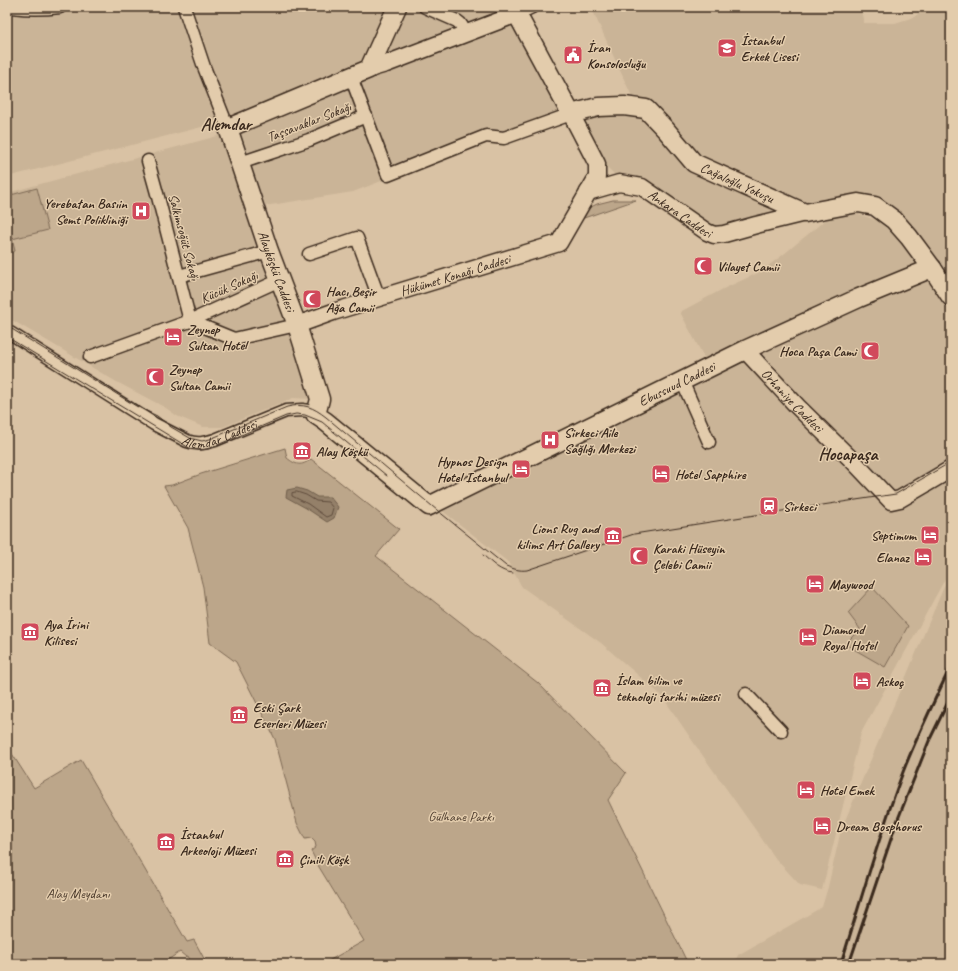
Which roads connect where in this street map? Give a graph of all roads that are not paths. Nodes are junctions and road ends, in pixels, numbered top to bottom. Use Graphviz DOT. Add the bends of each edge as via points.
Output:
graph roads {
  1 [pos="18,7"];
  2 [pos="60,7"];
  3 [pos="184,7"];
  4 [pos="397,7"];
  5 [pos="425,7"];
  6 [pos="520,10"];
  7 [pos="465,34"];
  8 [pos="369,69"];
  9 [pos="351,77"];
  10 [pos="571,114"];
  11 [pos="366,116"];
  12 [pos="228,128"];
  13 [pos="148,161"];
  14 [pos="240,163"];
  15 [pos="588,192"];
  16 [pos="805,213"];
  17 [pos="269,251"];
  18 [pos="309,254"];
  19 [pos="932,268"];
  20 [pos="179,276"];
  21 [pos="280,280"];
  22 [pos="951,297"];
  23 [pos="380,298"];
  24 [pos="190,321"];
  25 [pos="296,325"];
  26 [pos="7,331"];
  27 [pos="745,350"];
  28 [pos="90,357"];
  29 [pos="682,381"];
  30 [pos="316,415"];
  31 [pos="709,442"];
  32 [pos="951,469"];
  33 [pos="426,504"];
  34 [pos="746,694"];
  35 [pos="781,731"];
  1 -- 2 [label="street"];
  3 -- 12 [label="street"];
  4 -- 8 [label="main road"];
  5 -- 7 [label="street" via="457,20"];
  6 -- 7 [label="street"];
  6 -- 10 [label="main road"];
  7 -- 8 [label="street"];
  8 -- 9 [label="main road"];
  9 -- 11 [label="street"];
  9 -- 12 [label="main road"];
  10 -- 11 [label="street" via="504,138 486,136 388,175"];
  10 -- 15 [label="street" via="596,164 597,177"];
  10 -- 16 [label="main road, Cağaloğlu Yokuşu" via="598,107 624,106 646,109 694,163"];
  11 -- 14 [label="street, Taşsavaklar Sokağı" via="309,140"];
  12 -- 14 [label="main road, Alayköşkü Caddesi"];
  13 -- 20 [label="street, Salkımsoğüt Sokağı"];
  14 -- 17 [label="main road, Alayköşkü Caddesi"];
  15 -- 16 [label="street, Ankara Caddesi" via="619,183 642,187 714,235"];
  15 -- 23 [label="street, Hükümet Konağı Caddesi" via="559,243"];
  16 -- 19 [label="main road, Ankara Caddesi" via="858,203 876,206 894,220"];
  17 -- 20 [label="street"];
  17 -- 21 [label="main road, Alayköşkü Caddesi"];
  18 -- 23 [label="street" via="357,238"];
  19 -- 22 [label="main road, Ankara Caddesi"];
  19 -- 27 [label="main road, Ebussuud Caddesi"];
  20 -- 24 [label="street, Salkımsoğüt Sokağı"];
  21 -- 24 [label="street, Kücük Sokağı"];
  21 -- 25 [label="main road, Alayköşkü Caddesi"];
  23 -- 25 [label="street, Hükümet Konağı Caddesi"];
  24 -- 25 [label="street" via="234,339"];
  24 -- 28 [label="street, Kücük Sokağı"];
  25 -- 30 [label="main road, Alayköşkü Caddesi" via="320,399"];
  26 -- 30 [label="street, Alemdar Caddesi" via="154,424 193,443 215,440 286,410 302,410"];
  27 -- 29 [label="main road, Ebussuud Caddesi"];
  27 -- 32 [label="street, Orhaniye Caddesi" via="891,501 900,500"];
  29 -- 31 [label="street"];
  29 -- 33 [label="main road, Ebussuud Caddesi" via="429,506"];
  30 -- 33 [label="main road, Alemdar Caddesi"];
  34 -- 35 [label="street"];
}
